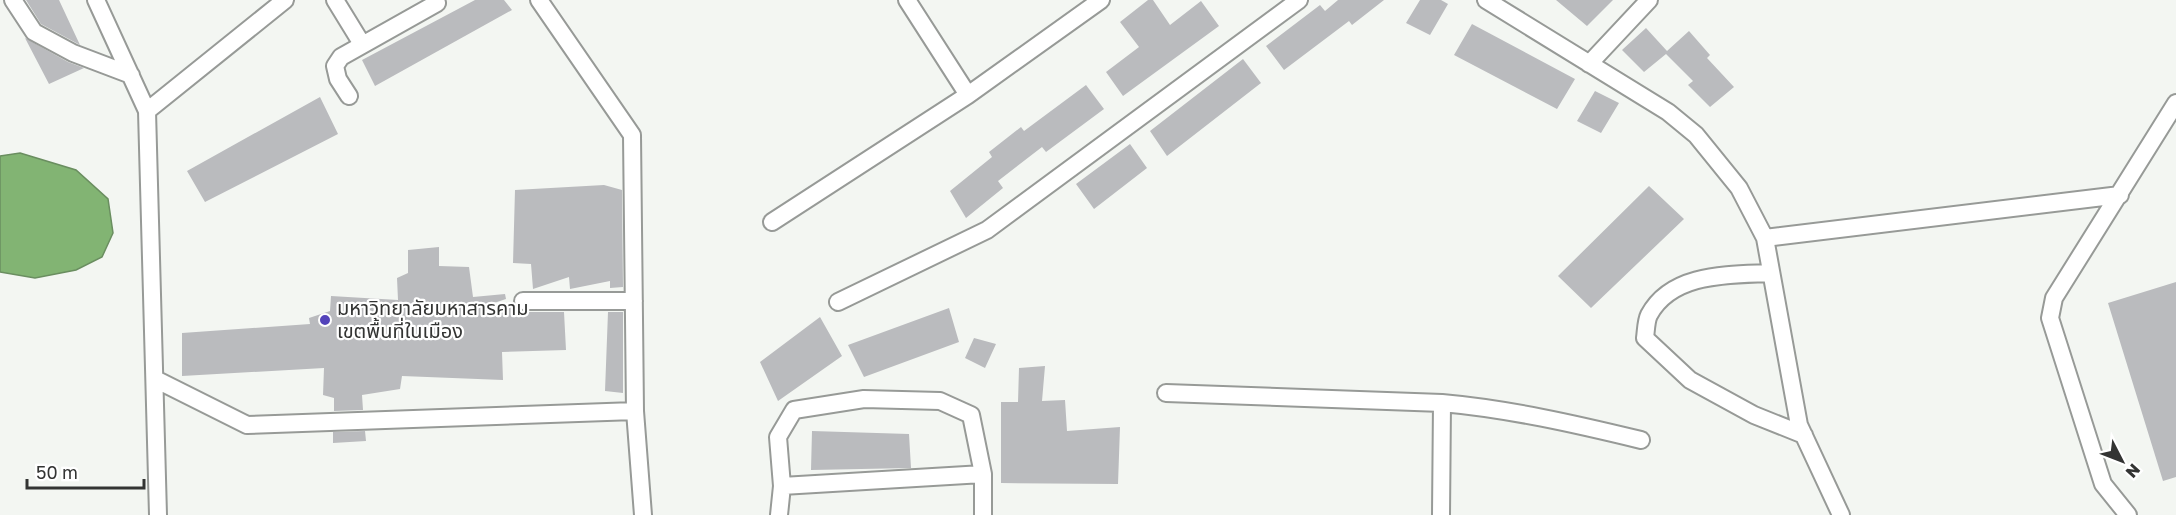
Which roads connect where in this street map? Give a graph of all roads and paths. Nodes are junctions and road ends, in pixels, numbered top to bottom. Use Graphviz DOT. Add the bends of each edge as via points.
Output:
graph roads {
  1 [pos="13,0"];
  2 [pos="96,0"];
  3 [pos="285,0"];
  4 [pos="335,0"];
  5 [pos="539,0"];
  6 [pos="907,0"];
  7 [pos="1101,0"];
  8 [pos="1299,0"];
  9 [pos="1649,0"];
  10 [pos="438,1"];
  11 [pos="1489,1"];
  12 [pos="1080,6"];
  13 [pos="362,44"];
  14 [pos="1589,64"];
  15 [pos="131,75"];
  16 [pos="968,95"];
  17 [pos="349,96"];
  18 [pos="2176,103"];
  19 [pos="147,111"];
  20 [pos="2120,195"];
  21 [pos="772,222"];
  22 [pos="1765,238"];
  23 [pos="1771,273"];
  24 [pos="523,301"];
  25 [pos="634,301"];
  26 [pos="838,302"];
  27 [pos="155,379"];
  28 [pos="1166,393"];
  29 [pos="1442,403"];
  30 [pos="635,411"];
  31 [pos="1804,435"];
  32 [pos="1641,440"];
  33 [pos="983,474"];
  34 [pos="782,486"];
  35 [pos="158,515"];
  36 [pos="643,515"];
  37 [pos="779,515"];
  38 [pos="983,515"];
  39 [pos="1441,515"];
  40 [pos="1841,515"];
  41 [pos="2127,515"];
  1 -- 15 [label="street" via="34,32 73,53"];
  2 -- 15 [label="street"];
  3 -- 19 [label="street"];
  4 -- 13 [label="street"];
  5 -- 25 [label="street" via="632,135"];
  6 -- 16 [label="street"];
  7 -- 12 [label="street"];
  8 -- 26 [label="street" via="987,230"];
  9 -- 14 [label="street"];
  10 -- 13 [label="street"];
  11 -- 14 [label="street"];
  12 -- 16 [label="street"];
  13 -- 17 [label="street" via="341,57 335,66"];
  14 -- 22 [label="street" via="1668,112 1696,135 1739,188"];
  15 -- 19 [label="street"];
  16 -- 21 [label="street"];
  18 -- 20 [label="street"];
  19 -- 27 [label="street"];
  20 -- 22 [label="street"];
  20 -- 41 [label="street" via="2054,298 2050,318 2103,484"];
  22 -- 23 [label="street"];
  23 -- 31 [label="street"];
  23 -- 31 [label="street" via="1719,276 1674,287 1648,315 1645,338 1690,380 1755,415"];
  24 -- 25 [label="street"];
  25 -- 30 [label="street"];
  27 -- 30 [label="street" via="247,425"];
  27 -- 35 [label="street"];
  28 -- 29 [label="street"];
  29 -- 32 [label="street" via="1559,420"];
  29 -- 39 [label="street"];
  30 -- 36 [label="street"];
  31 -- 40 [label="street"];
  33 -- 34 [label="street"];
  33 -- 34 [label="street" via="971,415 940,401 864,399 794,410 778,438"];
  33 -- 38 [label="street"];
  34 -- 37 [label="street"];
}
